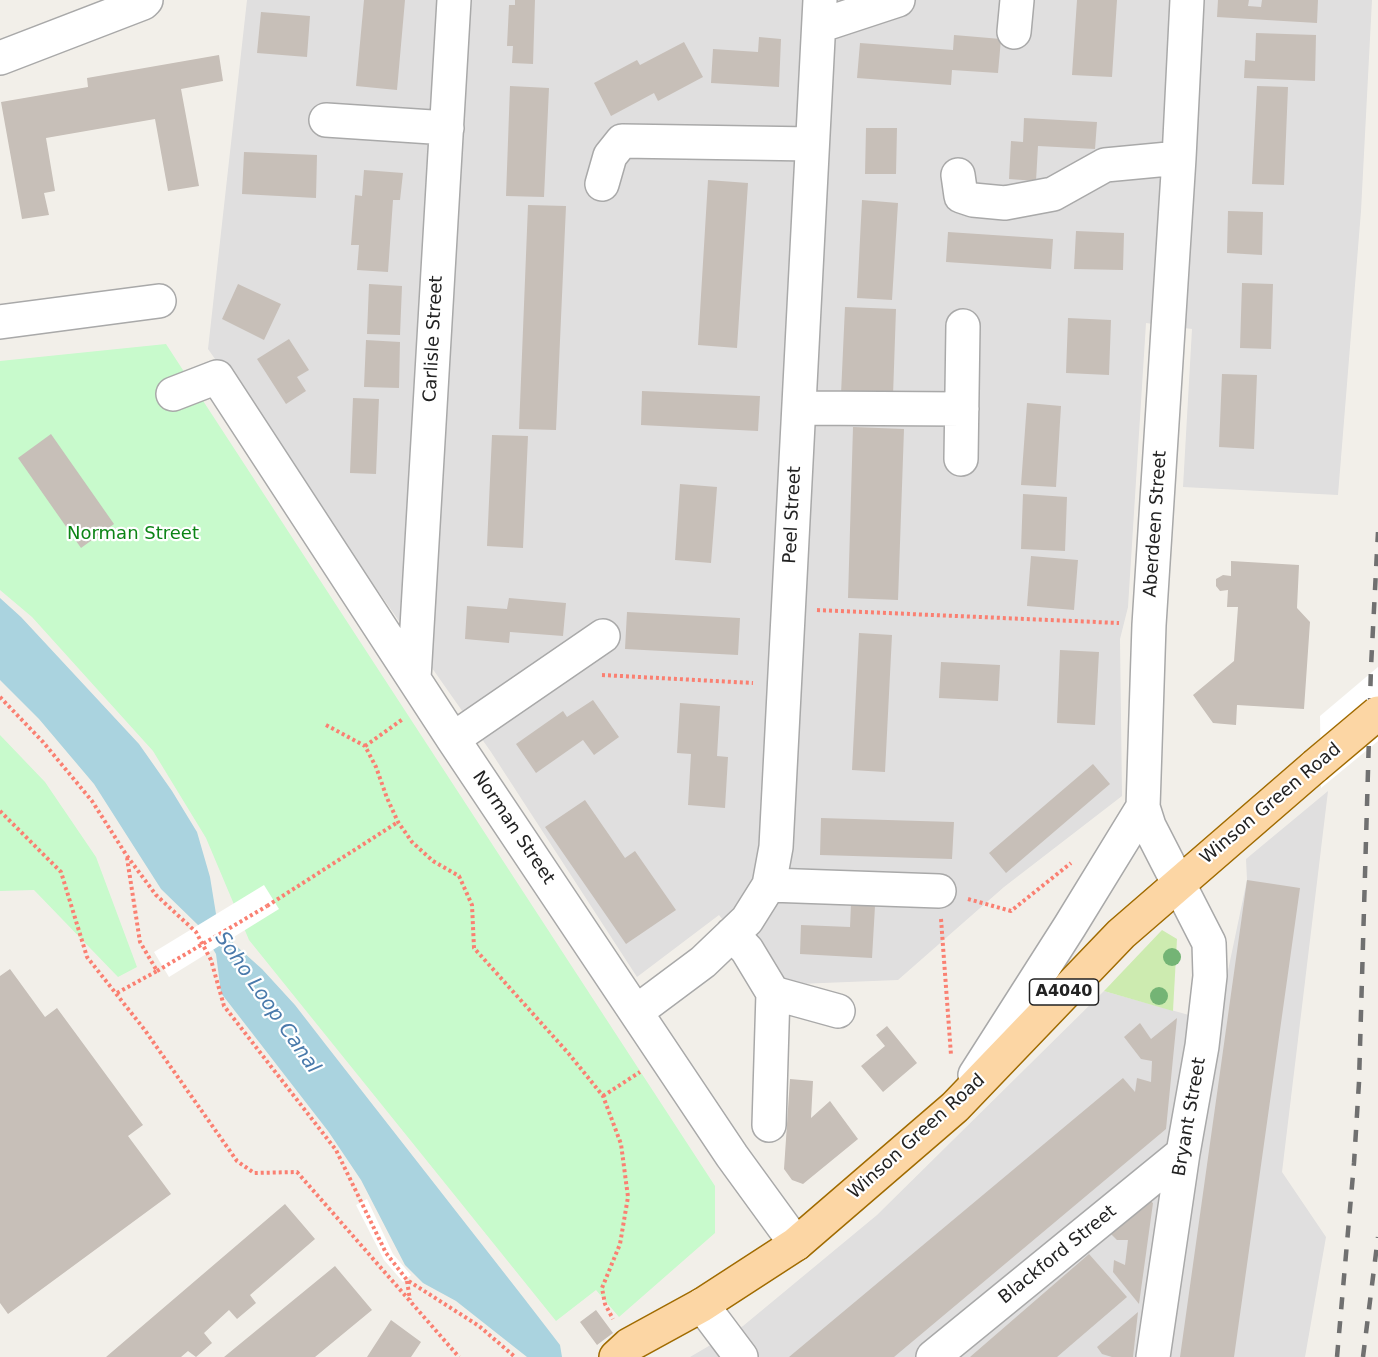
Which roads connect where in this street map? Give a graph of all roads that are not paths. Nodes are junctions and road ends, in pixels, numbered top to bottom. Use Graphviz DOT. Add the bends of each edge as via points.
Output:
graph roads {
  1 [pos="146,0"];
  2 [pos="454,0"];
  3 [pos="898,0"];
  4 [pos="1017,0"];
  5 [pos="1187,0"];
  6 [pos="819,13"];
  7 [pos="1014,32"];
  8 [pos="0,58"];
  9 [pos="326,120"];
  10 [pos="447,128"];
  11 [pos="812,144"];
  12 [pos="1179,158"];
  13 [pos="958,175"];
  14 [pos="602,184"];
  15 [pos="159,301"];
  16 [pos="0,322"];
  17 [pos="963,326"];
  18 [pos="173,394"];
  19 [pos="799,408"];
  20 [pos="962,409"];
  21 [pos="961,459"];
  22 [pos="603,636"];
  23 [pos="421,689"];
  24 [pos="1378,713"];
  25 [pos="453,739"];
  26 [pos="1143,807"];
  27 [pos="1179,883"];
  28 [pos="769,885"];
  29 [pos="939,891"];
  30 [pos="732,934"];
  31 [pos="773,993"];
  32 [pos="837,1011"];
  33 [pos="636,1012"];
  34 [pos="955,1107"];
  35 [pos="769,1125"];
  36 [pos="1183,1153"];
  37 [pos="795,1244"];
  38 [pos="702,1305"];
  39 [pos="623,1351"];
  40 [pos="741,1357"];
  41 [pos="933,1357"];
  42 [pos="1153,1357"];
  1 -- 8 [label="street"];
  2 -- 10 [label="street, Carlisle Street"];
  3 -- 6 [label="street, Peel Street"];
  4 -- 7 [label="street"];
  5 -- 12 [label="street, Aberdeen Street"];
  6 -- 11 [label="street, Peel Street"];
  9 -- 10 [label="street"];
  10 -- 23 [label="street, Carlisle Street"];
  11 -- 14 [label="street" via="622,141 610,156"];
  11 -- 19 [label="street, Peel Street"];
  12 -- 13 [label="street" via="1105,165 1053,194 1005,203 961,196"];
  12 -- 26 [label="street, Aberdeen Street" via="1149,625"];
  15 -- 16 [label="street"];
  17 -- 20 [label="street"];
  18 -- 23 [label="street, Norman Street" via="217,377"];
  19 -- 20 [label="street"];
  19 -- 28 [label="street, Peel Street" via="776,847"];
  20 -- 21 [label="street"];
  22 -- 25 [label="street"];
  23 -- 25 [label="street, Norman Street"];
  24 -- 27 [label="main road, Winson Green Road / A4040, bridge"];
  25 -- 33 [label="street, Norman Street"];
  26 -- 27 [label="street, Aberdeen Street"];
  26 -- 34 [label="street"];
  27 -- 34 [label="main road, Winson Green Road / A4040" via="1121,934"];
  27 -- 36 [label="street, Bryant Street" via="1209,943 1210,976"];
  28 -- 29 [label="street"];
  28 -- 30 [label="street, Peel Street" via="747,920"];
  30 -- 31 [label="street" via="747,950"];
  30 -- 33 [label="street, Peel Street" via="703,962"];
  31 -- 32 [label="street"];
  31 -- 35 [label="street"];
  33 -- 37 [label="street, Norman Street"];
  34 -- 37 [label="main road, Winson Green Road / A4040"];
  36 -- 41 [label="street, Blackford Street"];
  36 -- 42 [label="street, Bryant Street"];
  37 -- 38 [label="main road, Winson Green Road / A4040"];
  38 -- 39 [label="main road, Winson Green Road / A4040"];
  38 -- 40 [label="street"];
}
